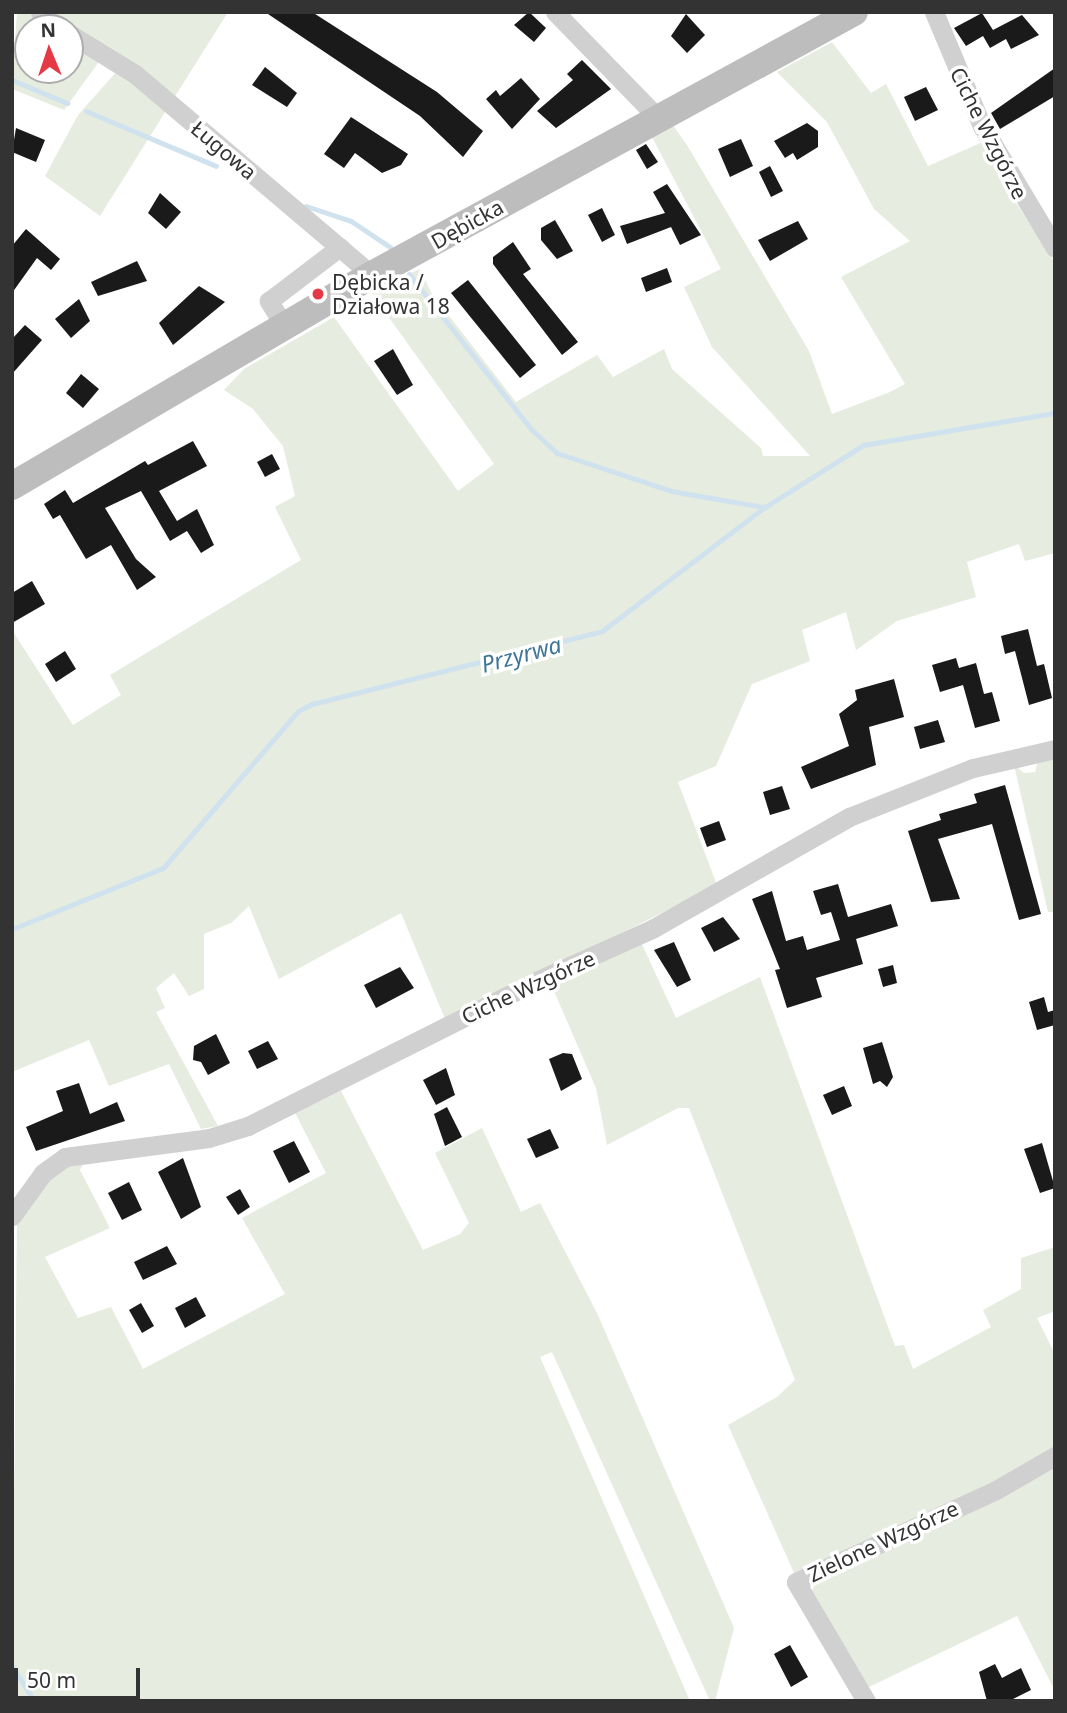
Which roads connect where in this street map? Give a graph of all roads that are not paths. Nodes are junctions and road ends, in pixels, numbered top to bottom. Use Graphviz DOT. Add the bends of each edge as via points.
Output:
graph roads {
  1 [pos="555,12"];
  2 [pos="854,12"];
  3 [pos="934,12"];
  4 [pos="84,43"];
  5 [pos="659,119"];
  6 [pos="340,247"];
  7 [pos="1055,248"];
  8 [pos="372,275"];
  9 [pos="285,327"];
  10 [pos="12,486"];
  11 [pos="1055,750"];
  12 [pos="12,1216"];
  13 [pos="1055,1456"];
  14 [pos="866,1701"];
  1 -- 5 [label="street"];
  2 -- 5 [label="street, Dębicka"];
  3 -- 7 [label="street, Ciche Wzgórze" via="982,126"];
  4 -- 6 [label="street, Ługowa" via="135,74"];
  5 -- 8 [label="street, Dębicka"];
  6 -- 8 [label="street, Ługowa"];
  6 -- 9 [label="street" via="269,301"];
  8 -- 9 [label="street, Dębicka"];
  9 -- 10 [label="street, Dębicka"];
  11 -- 12 [label="street, Ciche Wzgórze" via="973,768 849,817 652,929 534,982 248,1126 209,1139 65,1157 43,1174"];
  13 -- 14 [label="street, Zielone Wzgórze" via="996,1490 796,1582"];
}
